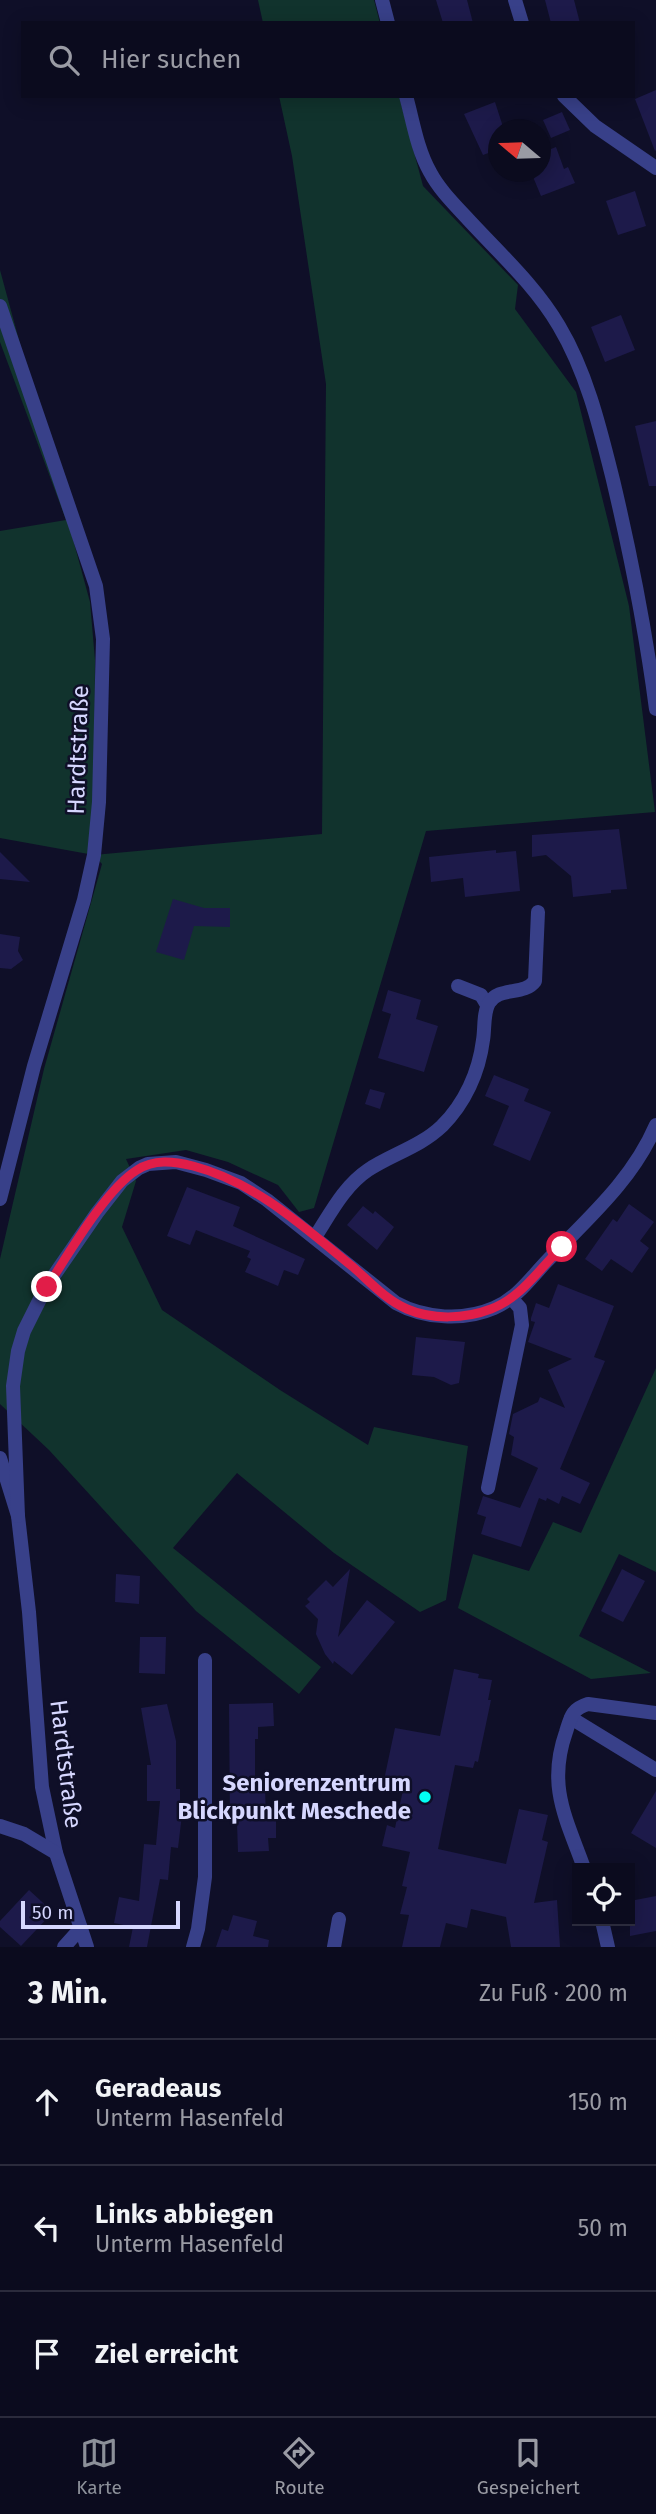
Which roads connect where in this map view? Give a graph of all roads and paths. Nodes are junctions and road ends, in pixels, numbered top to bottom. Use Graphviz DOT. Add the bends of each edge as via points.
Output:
graph roads {
  1 [pos="382,0"];
  2 [pos="515,0"];
  3 [pos="387,21"];
  4 [pos="521,21"];
  5 [pos="407,98"];
  6 [pos="566,98"];
  7 [pos="656,168"];
  8 [pos="0,306"];
  9 [pos="656,709"];
  10 [pos="538,912"];
  11 [pos="458,986"];
  12 [pos="487,1005"];
  13 [pos="656,1125"];
  14 [pos="0,1199"];
  15 [pos="315,1237"];
  16 [pos="512,1299"];
  17 [pos="0,1458"];
  18 [pos="488,1488"];
  19 [pos="18,1517"];
  20 [pos="205,1660"];
  21 [pos="656,1713"];
  22 [pos="570,1718"];
  23 [pos="656,1770"];
  24 [pos="0,1826"];
  25 [pos="56,1853"];
  26 [pos="582,1863"];
  27 [pos="339,1919"];
  28 [pos="603,1926"];
  29 [pos="80,1928"];
  30 [pos="64,1947"];
  31 [pos="87,1947"];
  32 [pos="193,1947"];
  33 [pos="334,1947"];
  34 [pos="608,1947"];
  1 -- 3 [label="street"];
  2 -- 4 [label="street"];
  5 -- 9 [label="street" via="431,174 535,291 576,359 618,502"];
  6 -- 7 [label="street" via="596,126"];
  8 -- 14 [label="street, Hardtstraße" via="96,586 103,676 97,831 90,875"];
  10 -- 12 [label="street" via="535,981 529,988 498,995"];
  11 -- 12 [label="street" via="481,995"];
  12 -- 15 [label="street" via="478,1064 460,1105 432,1135 360,1176"];
  13 -- 16 [label="street" via="621,1184"];
  15 -- 16 [label="street" via="388,1298 416,1312 470,1315"];
  15 -- 19 [label="street" via="247,1186 206,1170 159,1162 139,1168 122,1181 47,1287 18,1350 13,1386"];
  16 -- 18 [label="street" via="520,1308 522,1325"];
  17 -- 19 [label="street, Hardtstraße"];
  19 -- 25 [label="street, Hardtstraße" via="37,1748"];
  20 -- 32 [label="street" via="206,1869"];
  21 -- 22 [label="street" via="588,1704 577,1707"];
  22 -- 23 [label="street"];
  22 -- 26 [label="street" via="556,1772"];
  24 -- 25 [label="street"];
  25 -- 29 [label="street, Hardtstraße"];
  27 -- 33 [label="street"];
  28 -- 34 [label="street"];
  29 -- 30 [label="street"];
  29 -- 31 [label="street, Hardtstraße"];
}
